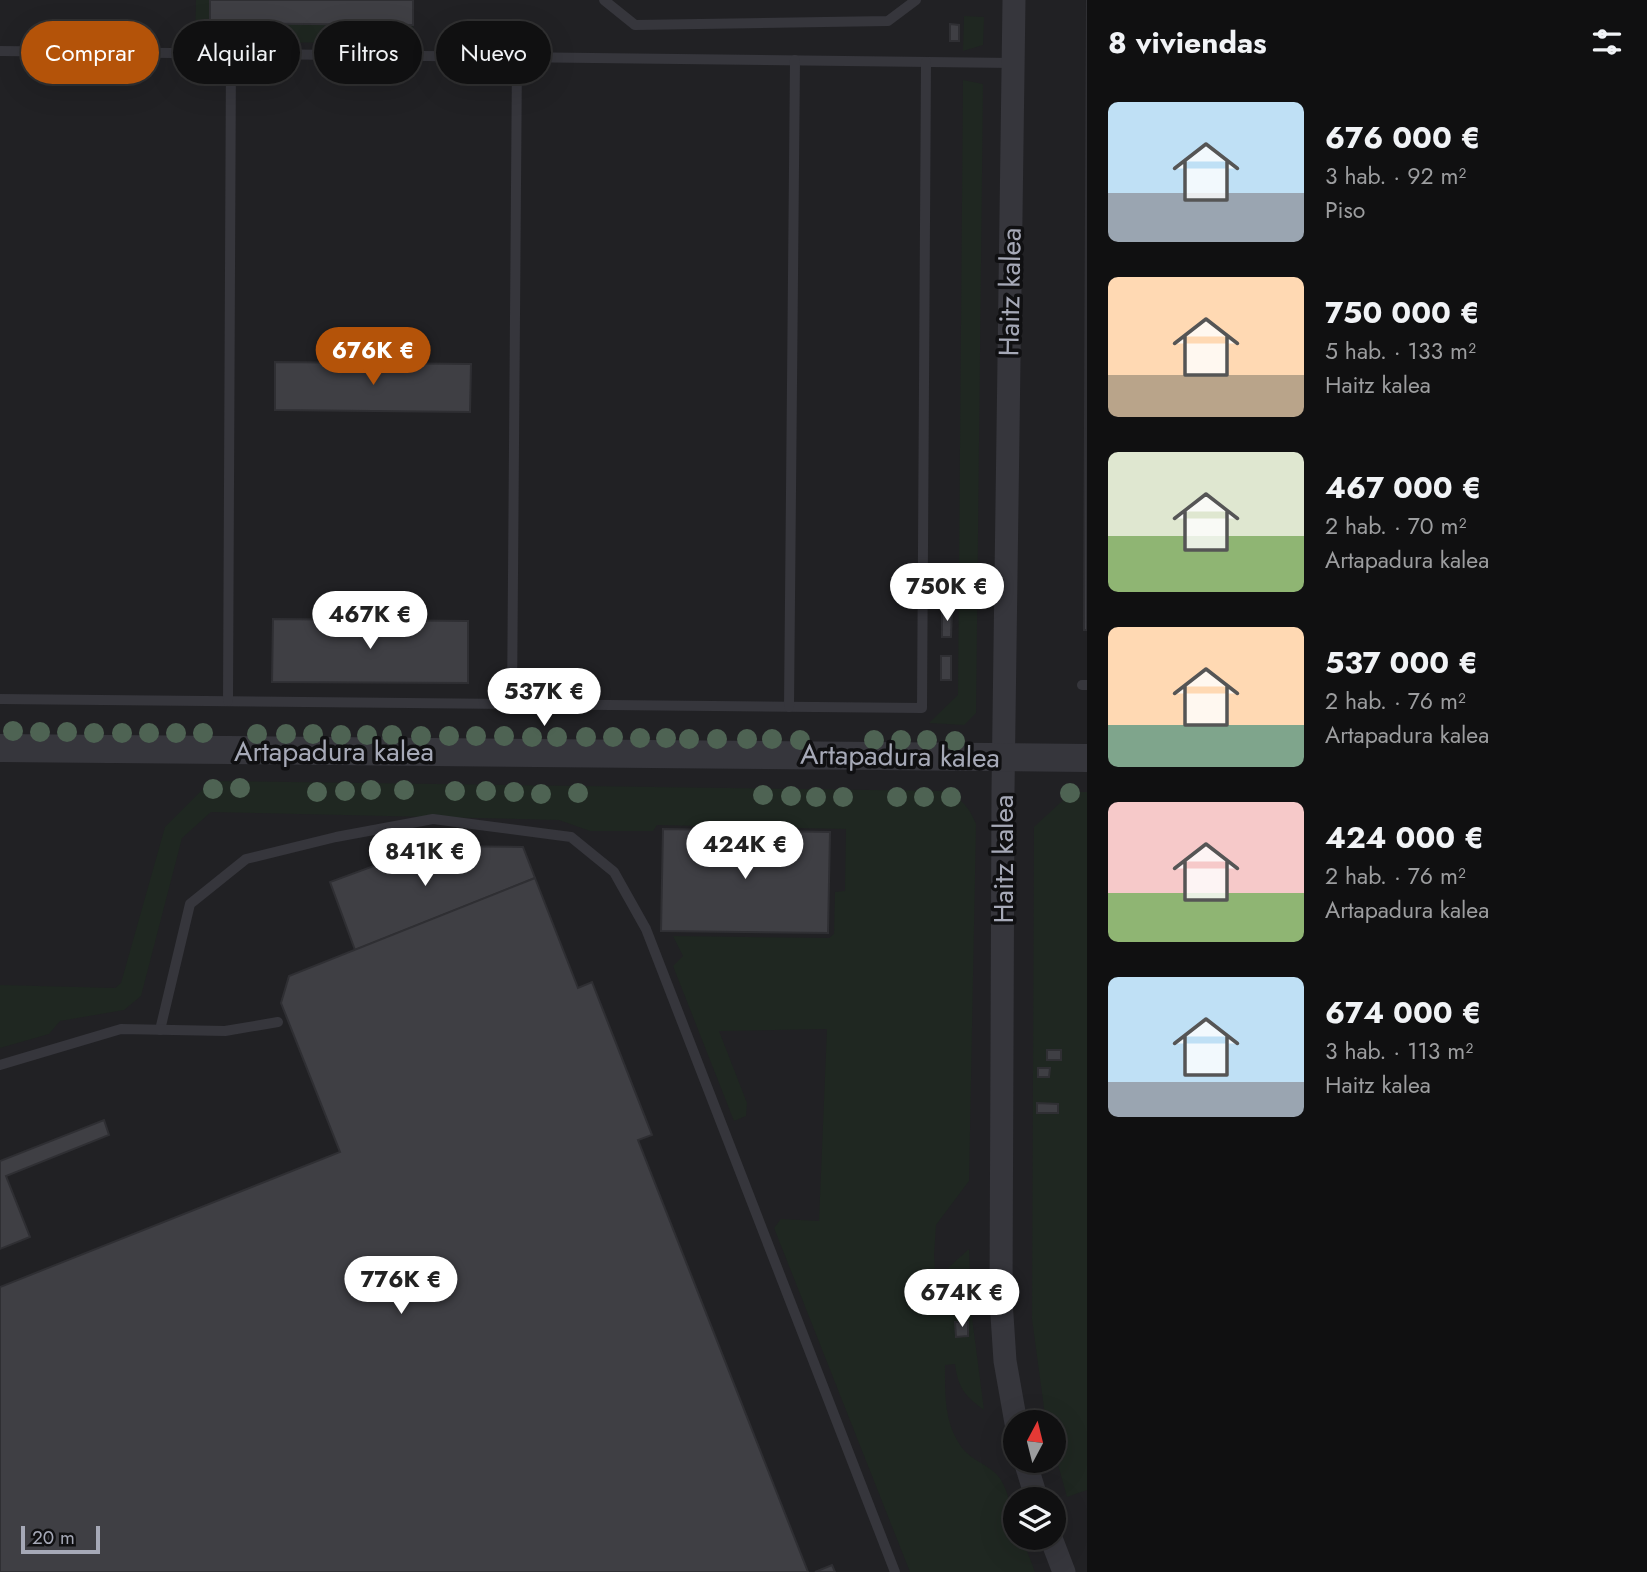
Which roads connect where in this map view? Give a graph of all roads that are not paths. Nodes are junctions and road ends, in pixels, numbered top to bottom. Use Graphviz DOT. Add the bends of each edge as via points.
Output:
graph roads {
  1 [pos="604,0"];
  2 [pos="916,0"];
  3 [pos="1014,0"];
  4 [pos="0,51"];
  5 [pos="173,53"];
  6 [pos="300,55"];
  7 [pos="436,56"];
  8 [pos="551,57"];
  9 [pos="795,60"];
  10 [pos="926,62"];
  11 [pos="1013,63"];
  12 [pos="231,84"];
  13 [pos="517,84"];
  14 [pos="0,699"];
  15 [pos="228,701"];
  16 [pos="512,704"];
  17 [pos="789,707"];
  18 [pos="0,748"];
  19 [pos="1004,757"];
  20 [pos="1087,758"];
  21 [pos="278,1022"];
  22 [pos="160,1030"];
  23 [pos="0,1065"];
  24 [pos="1014,1410"];
  25 [pos="1056,1550"];
  26 [pos="895,1572"];
  27 [pos="1064,1572"];
  1 -- 2 [label="lane" via="635,24 888,21"];
  3 -- 11 [label="street, Haitz kalea"];
  4 -- 5 [label="lane"];
  6 -- 7 [label="lane"];
  8 -- 9 [label="lane"];
  9 -- 10 [label="lane"];
  9 -- 17 [label="lane"];
  10 -- 11 [label="lane"];
  10 -- 17 [label="lane" via="922,708"];
  11 -- 19 [label="street, Haitz kalea"];
  12 -- 15 [label="lane"];
  13 -- 16 [label="lane"];
  14 -- 15 [label="lane"];
  15 -- 16 [label="lane"];
  16 -- 17 [label="lane"];
  18 -- 19 [label="street, Artapadura kalea"];
  19 -- 20 [label="street, Artapadura kalea"];
  19 -- 24 [label="street, Haitz kalea" via="1001,1300"];
  21 -- 22 [label="lane" via="225,1031"];
  22 -- 23 [label="lane" via="121,1029"];
  22 -- 26 [label="lane" via="190,904 246,859 433,819 571,837 614,872 646,929"];
  25 -- 27 [label="street"];
}
